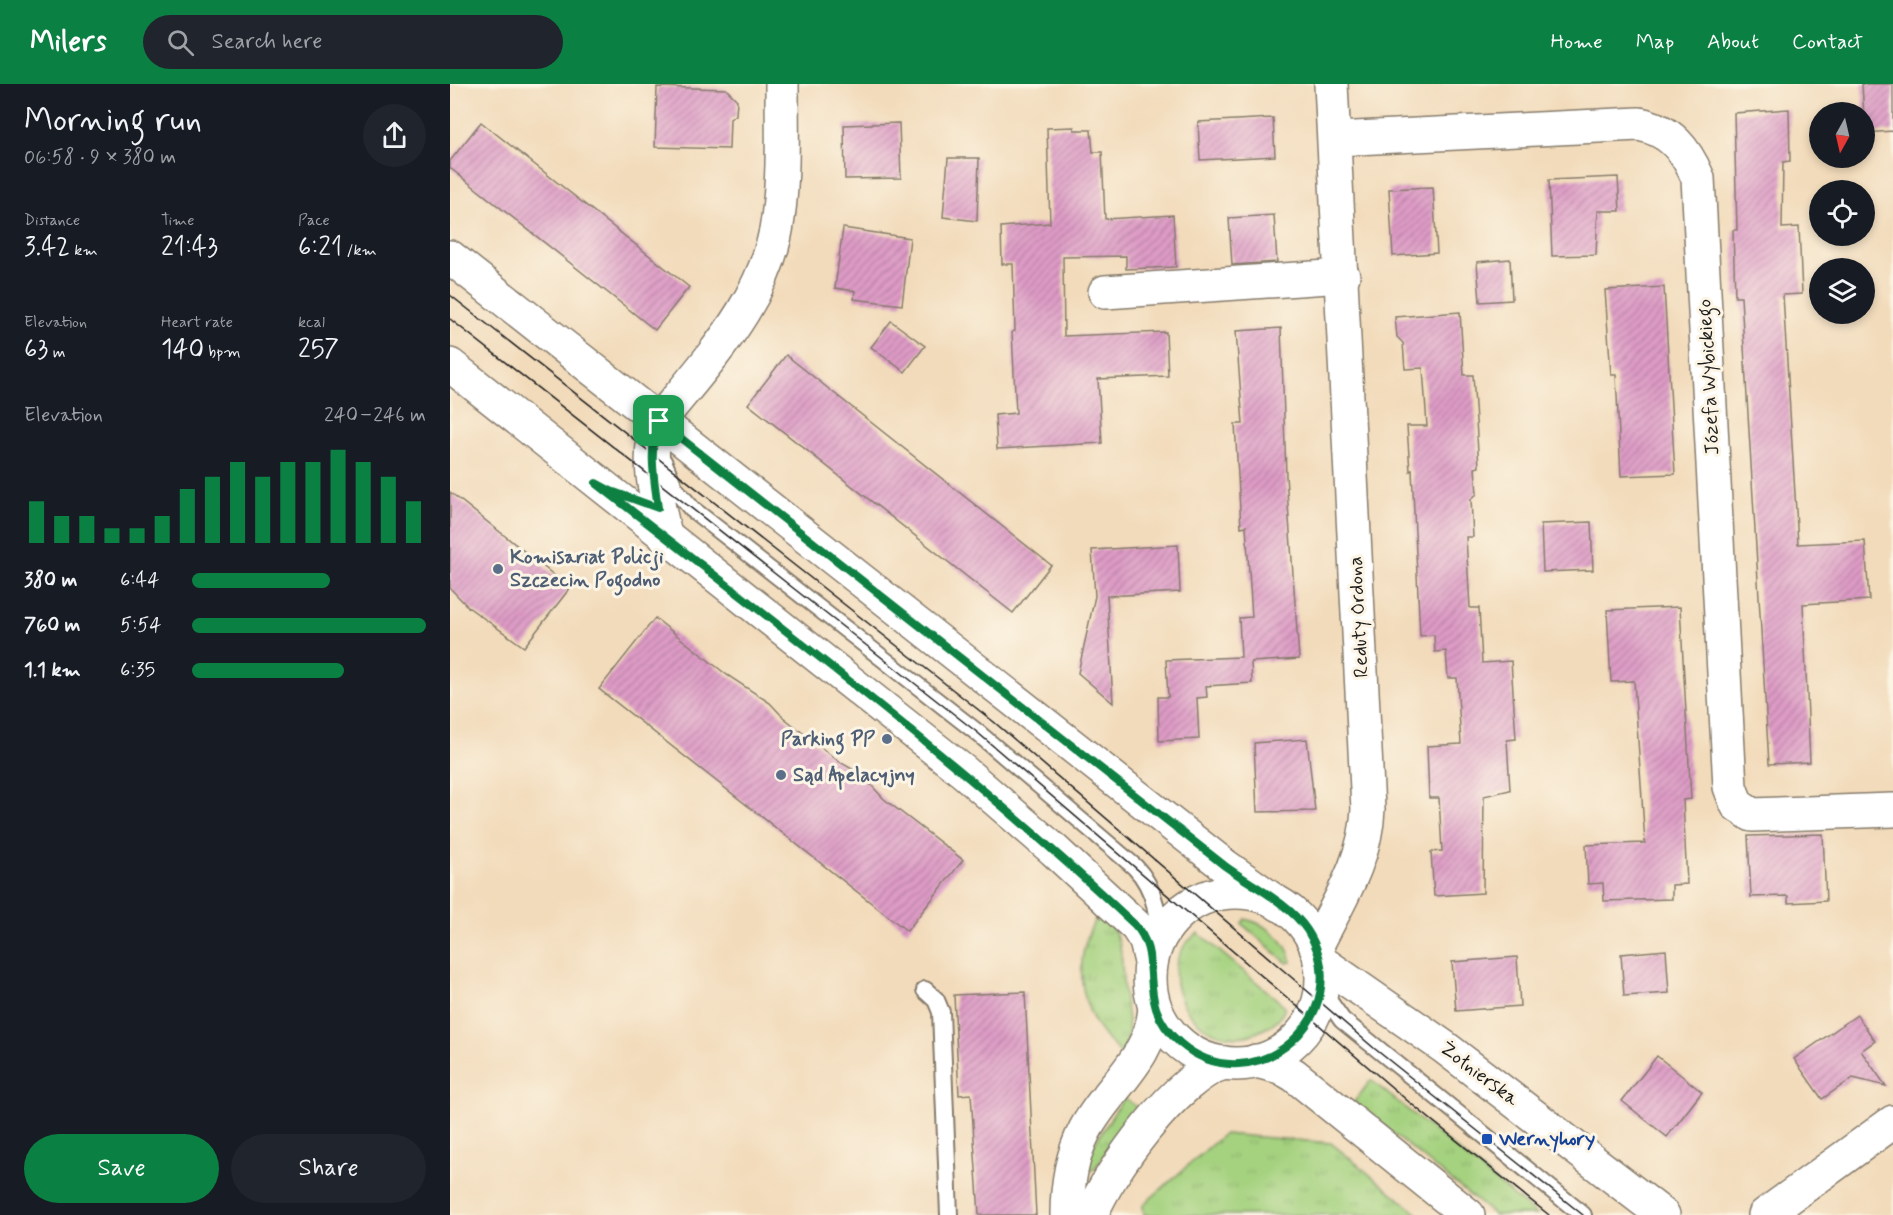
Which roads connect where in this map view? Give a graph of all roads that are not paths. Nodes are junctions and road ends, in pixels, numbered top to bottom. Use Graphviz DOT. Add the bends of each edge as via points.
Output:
graph roads {
  1 [pos="782,84"];
  2 [pos="1331,84"];
  3 [pos="1335,139"];
  4 [pos="450,257"];
  5 [pos="1342,276"];
  6 [pos="1106,292"];
  7 [pos="450,365"];
  8 [pos="659,421"];
  9 [pos="662,523"];
  10 [pos="731,540"];
  11 [pos="1893,810"];
  12 [pos="1280,905"];
  13 [pos="1153,955"];
  14 [pos="1319,961"];
  15 [pos="925,990"];
  16 [pos="1155,1008"];
  17 [pos="1240,1062"];
  18 [pos="1893,1122"];
  19 [pos="949,1215"];
  20 [pos="1067,1215"];
  21 [pos="1091,1215"];
  22 [pos="1468,1215"];
  23 [pos="1582,1215"];
  24 [pos="1663,1215"];
  25 [pos="1765,1215"];
  1 -- 8 [label="street" via="780,200 768,261 756,291 736,323"];
  2 -- 3 [label="street, Reduty Ordona"];
  3 -- 5 [label="street, Reduty Ordona"];
  3 -- 11 [label="street, Józefa Wybickiego" via="1640,124 1661,129 1683,148 1698,178 1730,787 1737,805 1752,815"];
  4 -- 8 [label="street"];
  5 -- 6 [label="street"];
  5 -- 14 [label="street, Reduty Ordona" via="1368,809 1357,863"];
  7 -- 9 [label="street" via="596,483"];
  8 -- 9 [label="street" via="652,459"];
  8 -- 10 [label="lane" via="662,459 675,489 692,509"];
  8 -- 12 [label="street" via="1215,859"];
  9 -- 10 [label="lane" via="705,525"];
  9 -- 13 [label="street" via="1013,814 1137,927"];
  10 -- 13 [label="lane" via="978,734 1138,871 1156,908 1158,927"];
  12 -- 13 [label="street" via="1238,892 1208,897 1176,916"];
  12 -- 14 [label="street" via="1303,924"];
  13 -- 16 [label="street" via="1150,985"];
  14 -- 17 [label="street" via="1317,1006 1307,1026 1284,1049"];
  14 -- 23 [label="lane" via="1328,1000 1342,1020"];
  14 -- 24 [label="street, Żołnierska" via="1444,1047"];
  15 -- 19 [label="lane" via="936,1000 941,1012"];
  16 -- 17 [label="street" via="1181,1044 1202,1057"];
  16 -- 20 [label="street" via="1152,1029 1142,1052 1096,1113 1078,1146 1068,1185"];
  17 -- 21 [label="street" via="1193,1081 1167,1104 1115,1170"];
  17 -- 22 [label="street" via="1288,1071"];
  18 -- 25 [label="street"];
}
